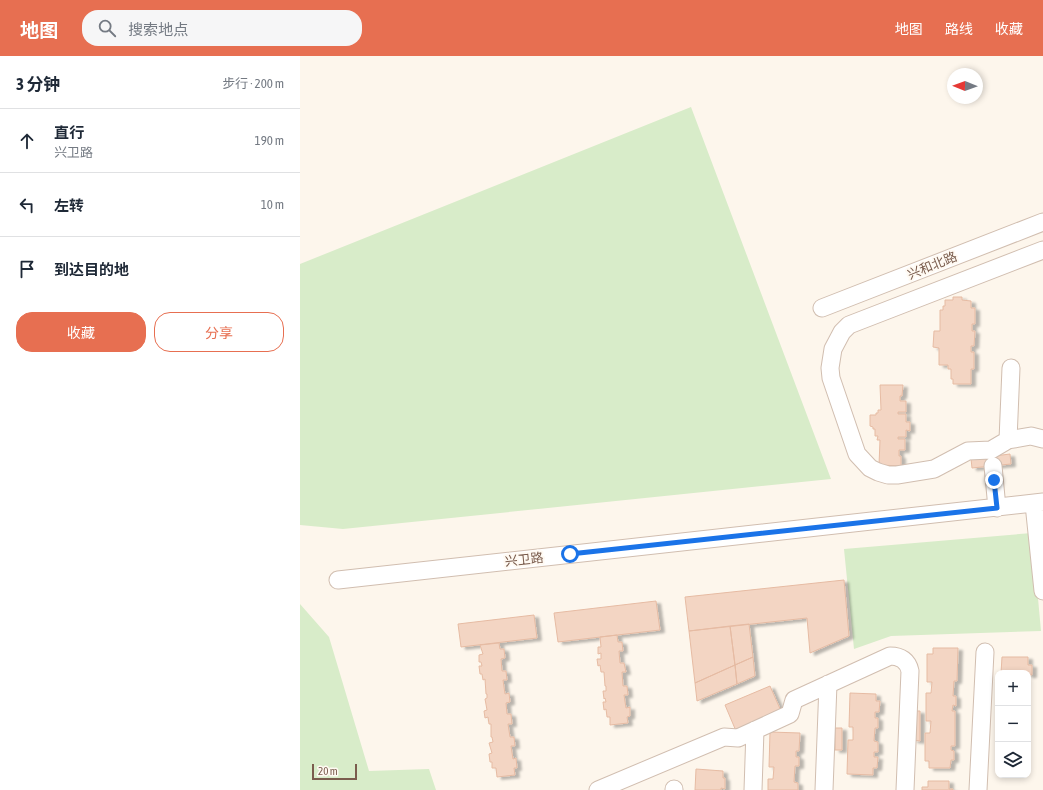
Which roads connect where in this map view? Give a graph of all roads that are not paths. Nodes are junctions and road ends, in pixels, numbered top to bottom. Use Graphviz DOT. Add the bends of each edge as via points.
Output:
graph roads {
  1 [pos="1043,222"];
  2 [pos="1043,250"];
  3 [pos="822,308"];
  4 [pos="1011,368"];
  5 [pos="1043,439"];
  6 [pos="1008,440"];
  7 [pos="992,457"];
  8 [pos="1038,503"];
  9 [pos="997,508"];
  10 [pos="338,580"];
  11 [pos="1043,591"];
  12 [pos="985,652"];
  13 [pos="828,684"];
  14 [pos="755,730"];
  15 [pos="598,790"];
  16 [pos="753,790"];
  17 [pos="824,790"];
  18 [pos="905,790"];
  19 [pos="978,790"];
  1 -- 3 [label="street, 兴和北路"];
  2 -- 7 [label="street" via="849,325 833,349 830,368 833,387 857,454 870,468 888,475 898,475 934,469 968,451"];
  4 -- 6 [label="street"];
  5 -- 6 [label="street" via="1030,436"];
  6 -- 7 [label="street"];
  7 -- 9 [label="street"];
  8 -- 9 [label="street, 兴卫路"];
  8 -- 11 [label="street"];
  9 -- 10 [label="street, 兴卫路"];
  12 -- 19 [label="street"];
  13 -- 14 [label="street" via="794,700 790,714"];
  13 -- 17 [label="street"];
  13 -- 18 [label="street" via="890,656 906,661 910,671"];
  14 -- 15 [label="street" via="738,738 724,737"];
  14 -- 16 [label="street"];
}
